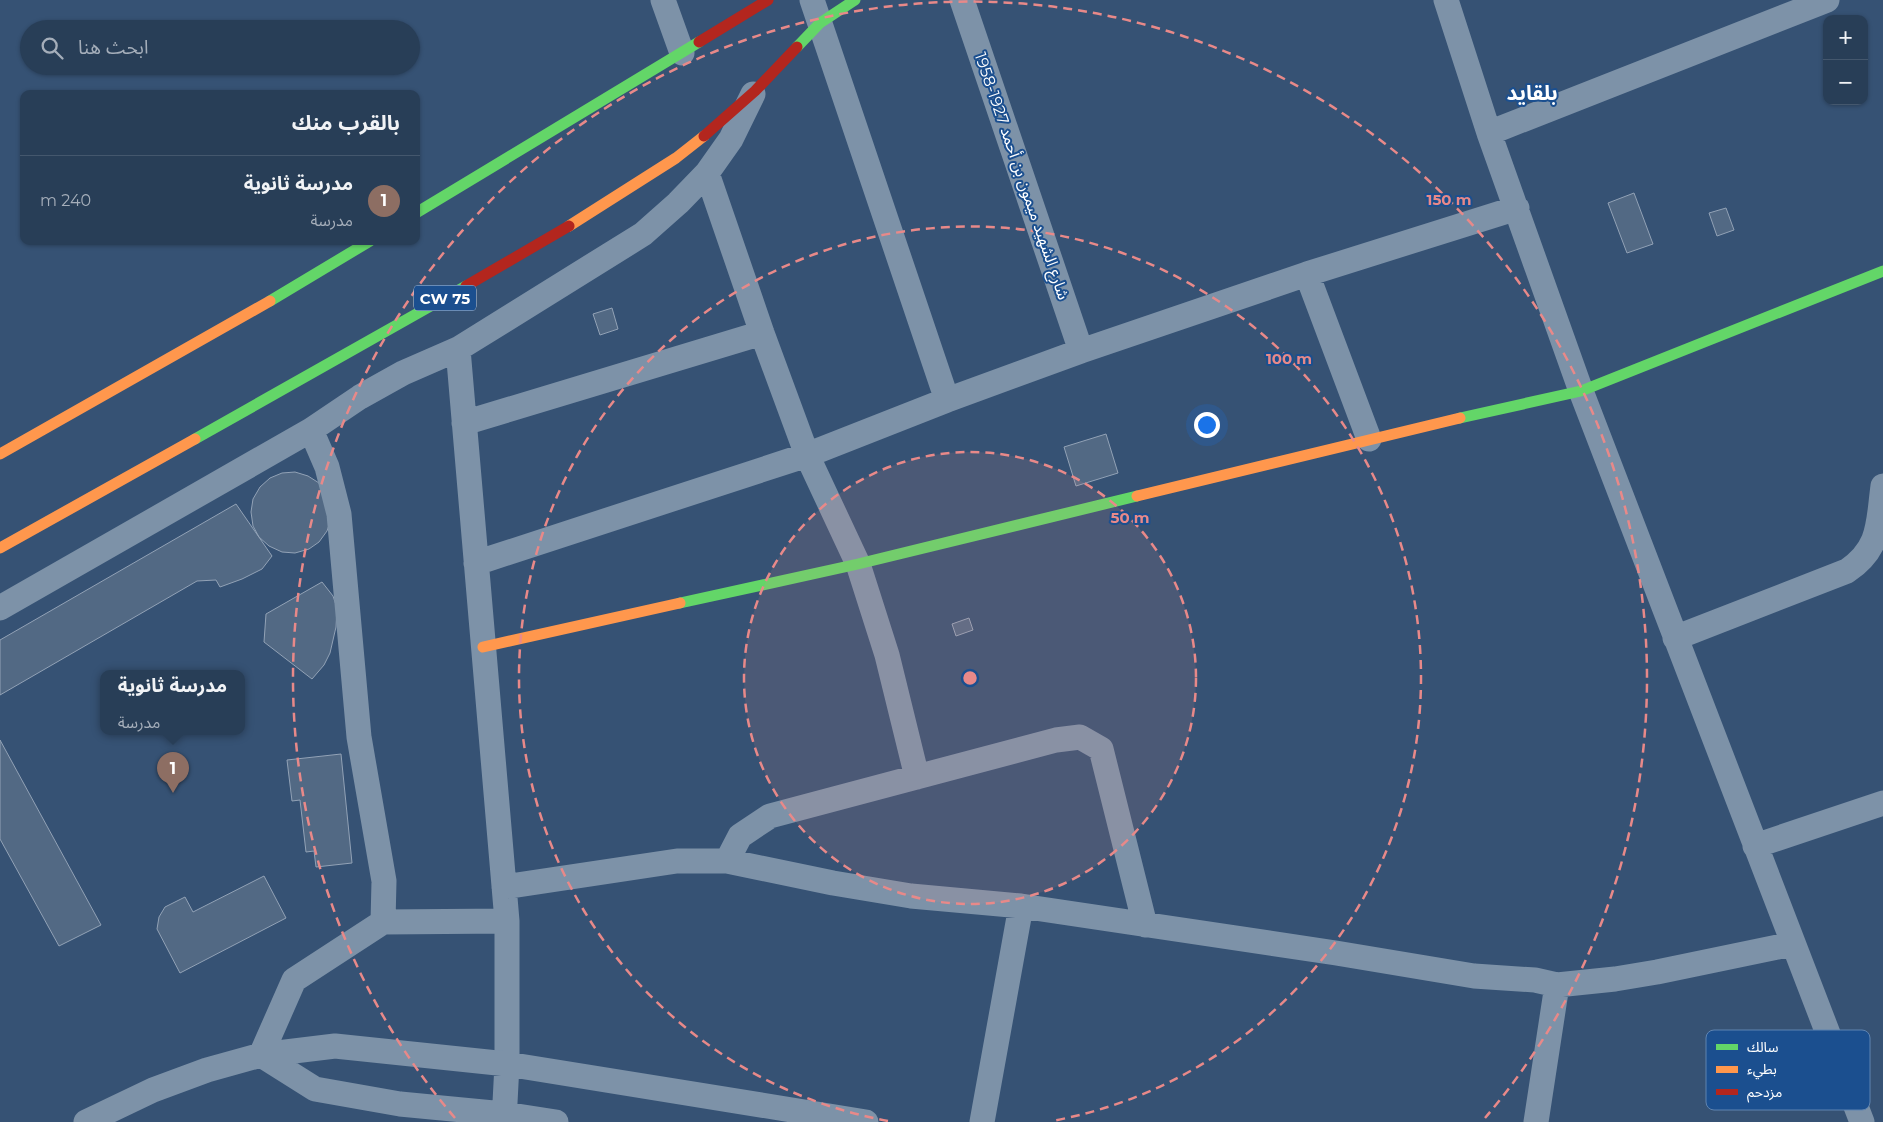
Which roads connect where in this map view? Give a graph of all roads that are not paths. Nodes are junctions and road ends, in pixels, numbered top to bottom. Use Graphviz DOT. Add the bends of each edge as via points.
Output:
graph roads {
  1 [pos="663,0"];
  2 [pos="768,0"];
  3 [pos="812,0"];
  4 [pos="855,0"];
  5 [pos="962,0"];
  6 [pos="1446,0"];
  7 [pos="1827,0"];
  8 [pos="820,23"];
  9 [pos="682,52"];
  10 [pos="755,91"];
  11 [pos="1489,133"];
  12 [pos="707,173"];
  13 [pos="1516,208"];
  14 [pos="420,211"];
  15 [pos="363,245"];
  16 [pos="1883,271"];
  17 [pos="1308,274"];
  18 [pos="762,332"];
  19 [pos="458,349"];
  20 [pos="1080,351"];
  21 [pos="1581,391"];
  22 [pos="947,400"];
  23 [pos="464,423"];
  24 [pos="311,430"];
  25 [pos="1369,439"];
  26 [pos="0,454"];
  27 [pos="807,455"];
  28 [pos="1883,486"];
  29 [pos="0,548"];
  30 [pos="476,563"];
  31 [pos="858,564"];
  32 [pos="0,608"];
  33 [pos="1675,638"];
  34 [pos="483,647"];
  35 [pos="917,777"];
  36 [pos="1883,803"];
  37 [pos="1755,846"];
  38 [pos="727,861"];
  39 [pos="504,887"];
  40 [pos="1021,906"];
  41 [pos="507,921"];
  42 [pos="383,922"];
  43 [pos="1145,925"];
  44 [pos="1792,944"];
  45 [pos="1556,985"];
  46 [pos="1826,1030"];
  47 [pos="261,1055"];
  48 [pos="507,1064"];
  49 [pos="1857,1110"];
  50 [pos="504,1118"];
  51 [pos="86,1122"];
  52 [pos="556,1122"];
  53 [pos="866,1122"];
  54 [pos="982,1122"];
  55 [pos="1536,1122"];
  56 [pos="1862,1122"];
  1 -- 9 [label="street"];
  2 -- 9 [label="main road"];
  3 -- 8 [label="street"];
  4 -- 8 [label="main road, CW 75"];
  5 -- 20 [label="street, شارع الشهيد ميمون بن أحمد 1927-1958"];
  6 -- 11 [label="street"];
  7 -- 11 [label="street"];
  8 -- 10 [label="main road, CW 75"];
  8 -- 22 [label="street"];
  9 -- 14 [label="main road"];
  10 -- 12 [label="street" via="731,139"];
  10 -- 29 [label="main road, CW 75" via="676,158 554,236"];
  11 -- 13 [label="street"];
  12 -- 18 [label="street"];
  12 -- 19 [label="street" via="643,234"];
  13 -- 17 [label="street"];
  13 -- 21 [label="street"];
  15 -- 26 [label="main road"];
  16 -- 21 [label="main road"];
  17 -- 20 [label="street"];
  17 -- 25 [label="street"];
  18 -- 23 [label="street"];
  18 -- 27 [label="street"];
  19 -- 23 [label="street"];
  19 -- 24 [label="street" via="403,373"];
  20 -- 22 [label="street"];
  21 -- 25 [label="main road"];
  21 -- 33 [label="street"];
  22 -- 27 [label="street"];
  23 -- 30 [label="street"];
  24 -- 32 [label="street"];
  24 -- 42 [label="street" via="327,467 339,514 359,737 384,881"];
  25 -- 31 [label="main road"];
  27 -- 30 [label="street"];
  27 -- 31 [label="street"];
  28 -- 33 [label="street" via="1876,538 1859,563 1847,571"];
  30 -- 34 [label="street"];
  31 -- 34 [label="main road"];
  31 -- 35 [label="street" via="887,654"];
  33 -- 37 [label="street"];
  34 -- 39 [label="street"];
  35 -- 38 [label="street" via="770,816 740,836"];
  35 -- 43 [label="street" via="1056,740 1080,737 1101,749"];
  36 -- 37 [label="street"];
  37 -- 44 [label="street"];
  38 -- 39 [label="street" via="677,861"];
  38 -- 40 [label="street" via="911,896"];
  39 -- 41 [label="street"];
  40 -- 43 [label="street"];
  40 -- 54 [label="street"];
  41 -- 42 [label="street"];
  41 -- 48 [label="street"];
  42 -- 47 [label="street" via="294,980"];
  43 -- 45 [label="street" via="1336,952 1474,976 1535,980"];
  44 -- 45 [label="street" via="1656,972"];
  44 -- 46 [label="street"];
  45 -- 55 [label="street"];
  47 -- 48 [label="street" via="335,1046"];
  47 -- 50 [label="street" via="315,1089"];
  47 -- 51 [label="street" via="153,1090"];
  48 -- 50 [label="street"];
  48 -- 53 [label="street"];
  49 -- 56 [label="street"];
  50 -- 52 [label="street"];
}
